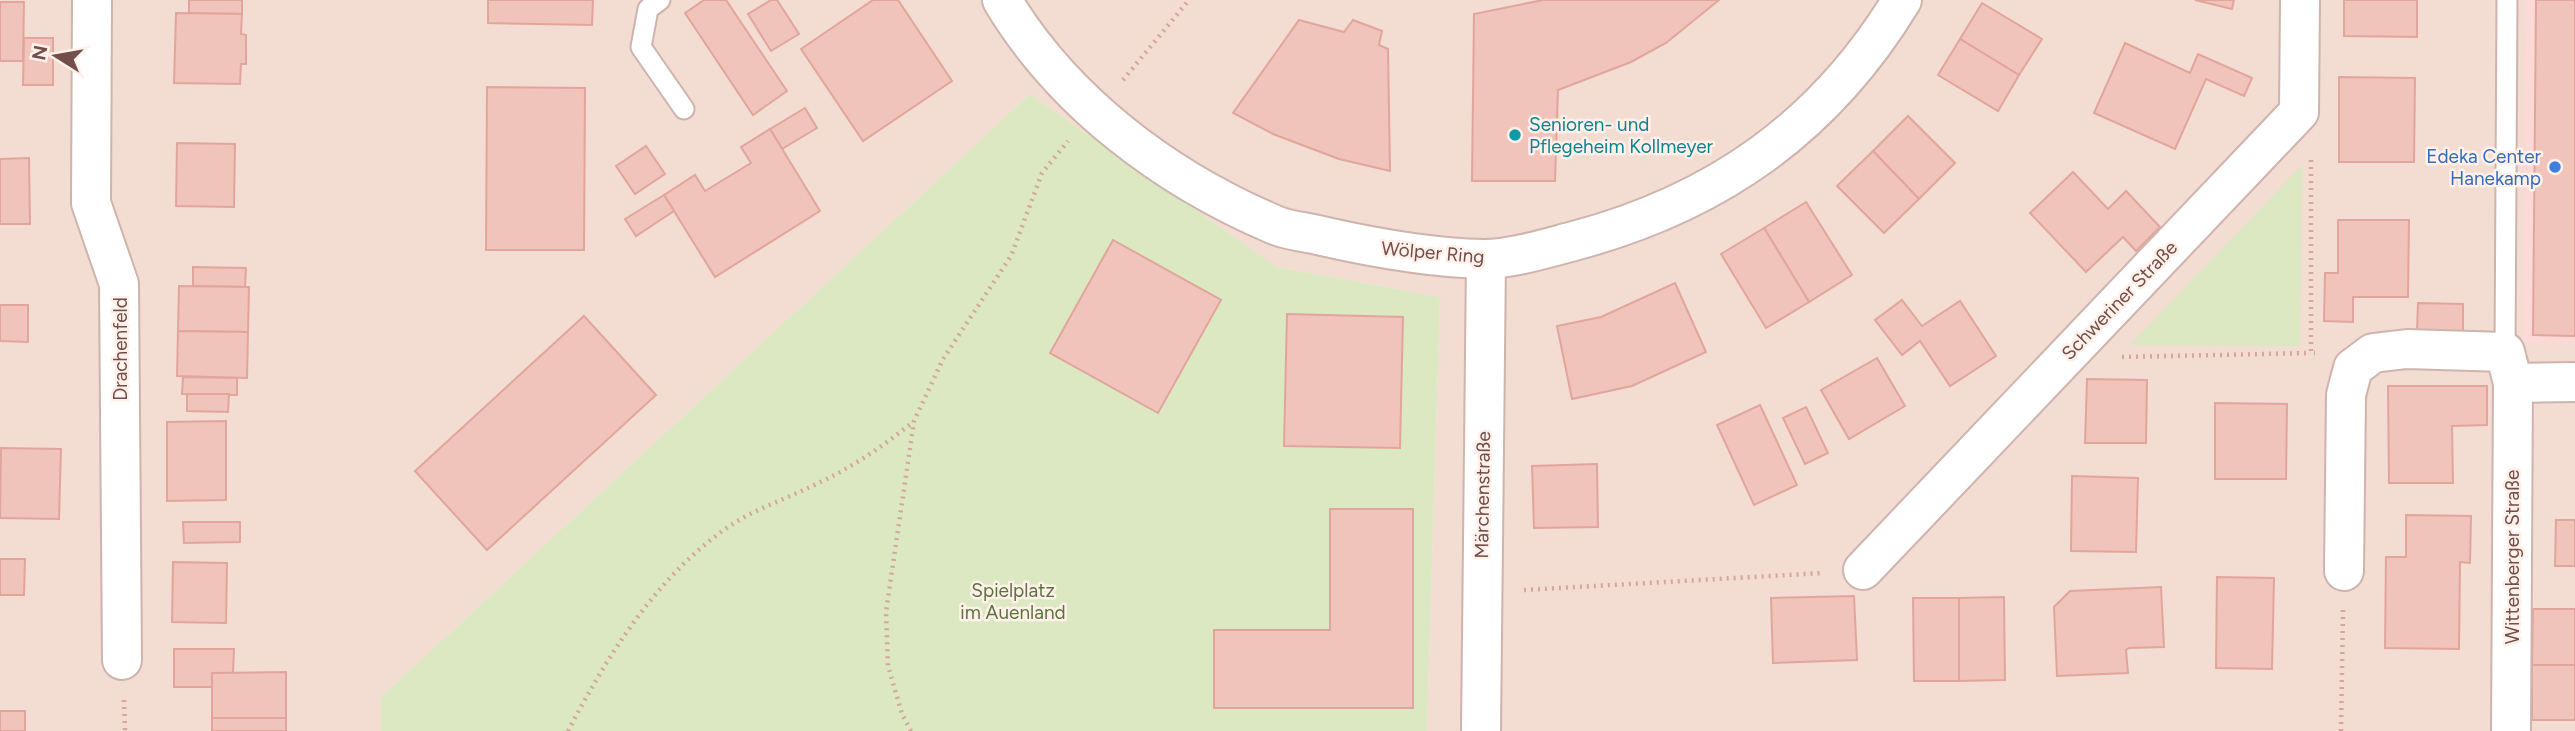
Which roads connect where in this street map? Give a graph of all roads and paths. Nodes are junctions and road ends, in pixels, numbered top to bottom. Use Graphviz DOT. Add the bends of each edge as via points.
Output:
graph roads {
  1 [pos="92,0"];
  2 [pos="660,0"];
  3 [pos="1002,0"];
  4 [pos="1189,0"];
  5 [pos="1902,0"];
  6 [pos="2300,0"];
  7 [pos="2507,0"];
  8 [pos="684,109"];
  9 [pos="2299,112"];
  10 [pos="1096,113"];
  11 [pos="1486,259"];
  12 [pos="2085,336"];
  13 [pos="2311,353"];
  14 [pos="2353,368"];
  15 [pos="2509,368"];
  16 [pos="2575,382"];
  17 [pos="914,421"];
  18 [pos="1863,570"];
  19 [pos="2344,571"];
  20 [pos="1481,592"];
  21 [pos="122,660"];
  22 [pos="568,731"];
  23 [pos="911,731"];
  24 [pos="1481,731"];
  25 [pos="2341,731"];
  26 [pos="2511,731"];
  1 -- 21 [label="street, Drachenfeld" via="91,203 119,284"];
  2 -- 8 [label="lane" via="648,9 641,47"];
  3 -- 10 [label="street, Wölper Ring" via="1019,29"];
  4 -- 10 [label="path"];
  5 -- 11 [label="street, Wölper Ring" via="1882,33 1799,129 1712,189 1629,226"];
  6 -- 9 [label="street"];
  7 -- 15 [label="lane"];
  9 -- 12 [label="street, Schweriner Straße"];
  9 -- 13 [label="path" via="2311,131"];
  10 -- 11 [label="street, Wölper Ring" via="1171,171 1277,226 1382,249"];
  10 -- 17 [label="path" via="1042,173 1011,256 943,359"];
  11 -- 20 [label="street, Märchenstraße"];
  12 -- 13 [label="path" via="2104,357"];
  12 -- 18 [label="street, Schweriner Straße"];
  13 -- 14 [label="path" via="2337,354"];
  14 -- 15 [label="street" via="2374,353 2407,349"];
  14 -- 19 [label="street" via="2346,395"];
  15 -- 16 [label="street"];
  15 -- 26 [label="street, Wittenberger Straße"];
  17 -- 22 [label="path" via="875,453 729,526 700,550 637,616"];
  17 -- 23 [label="path" via="886,612 888,666"];
  18 -- 20 [label="path"];
  19 -- 25 [label="path"];
  20 -- 24 [label="street, Märchenstraße"];
}
